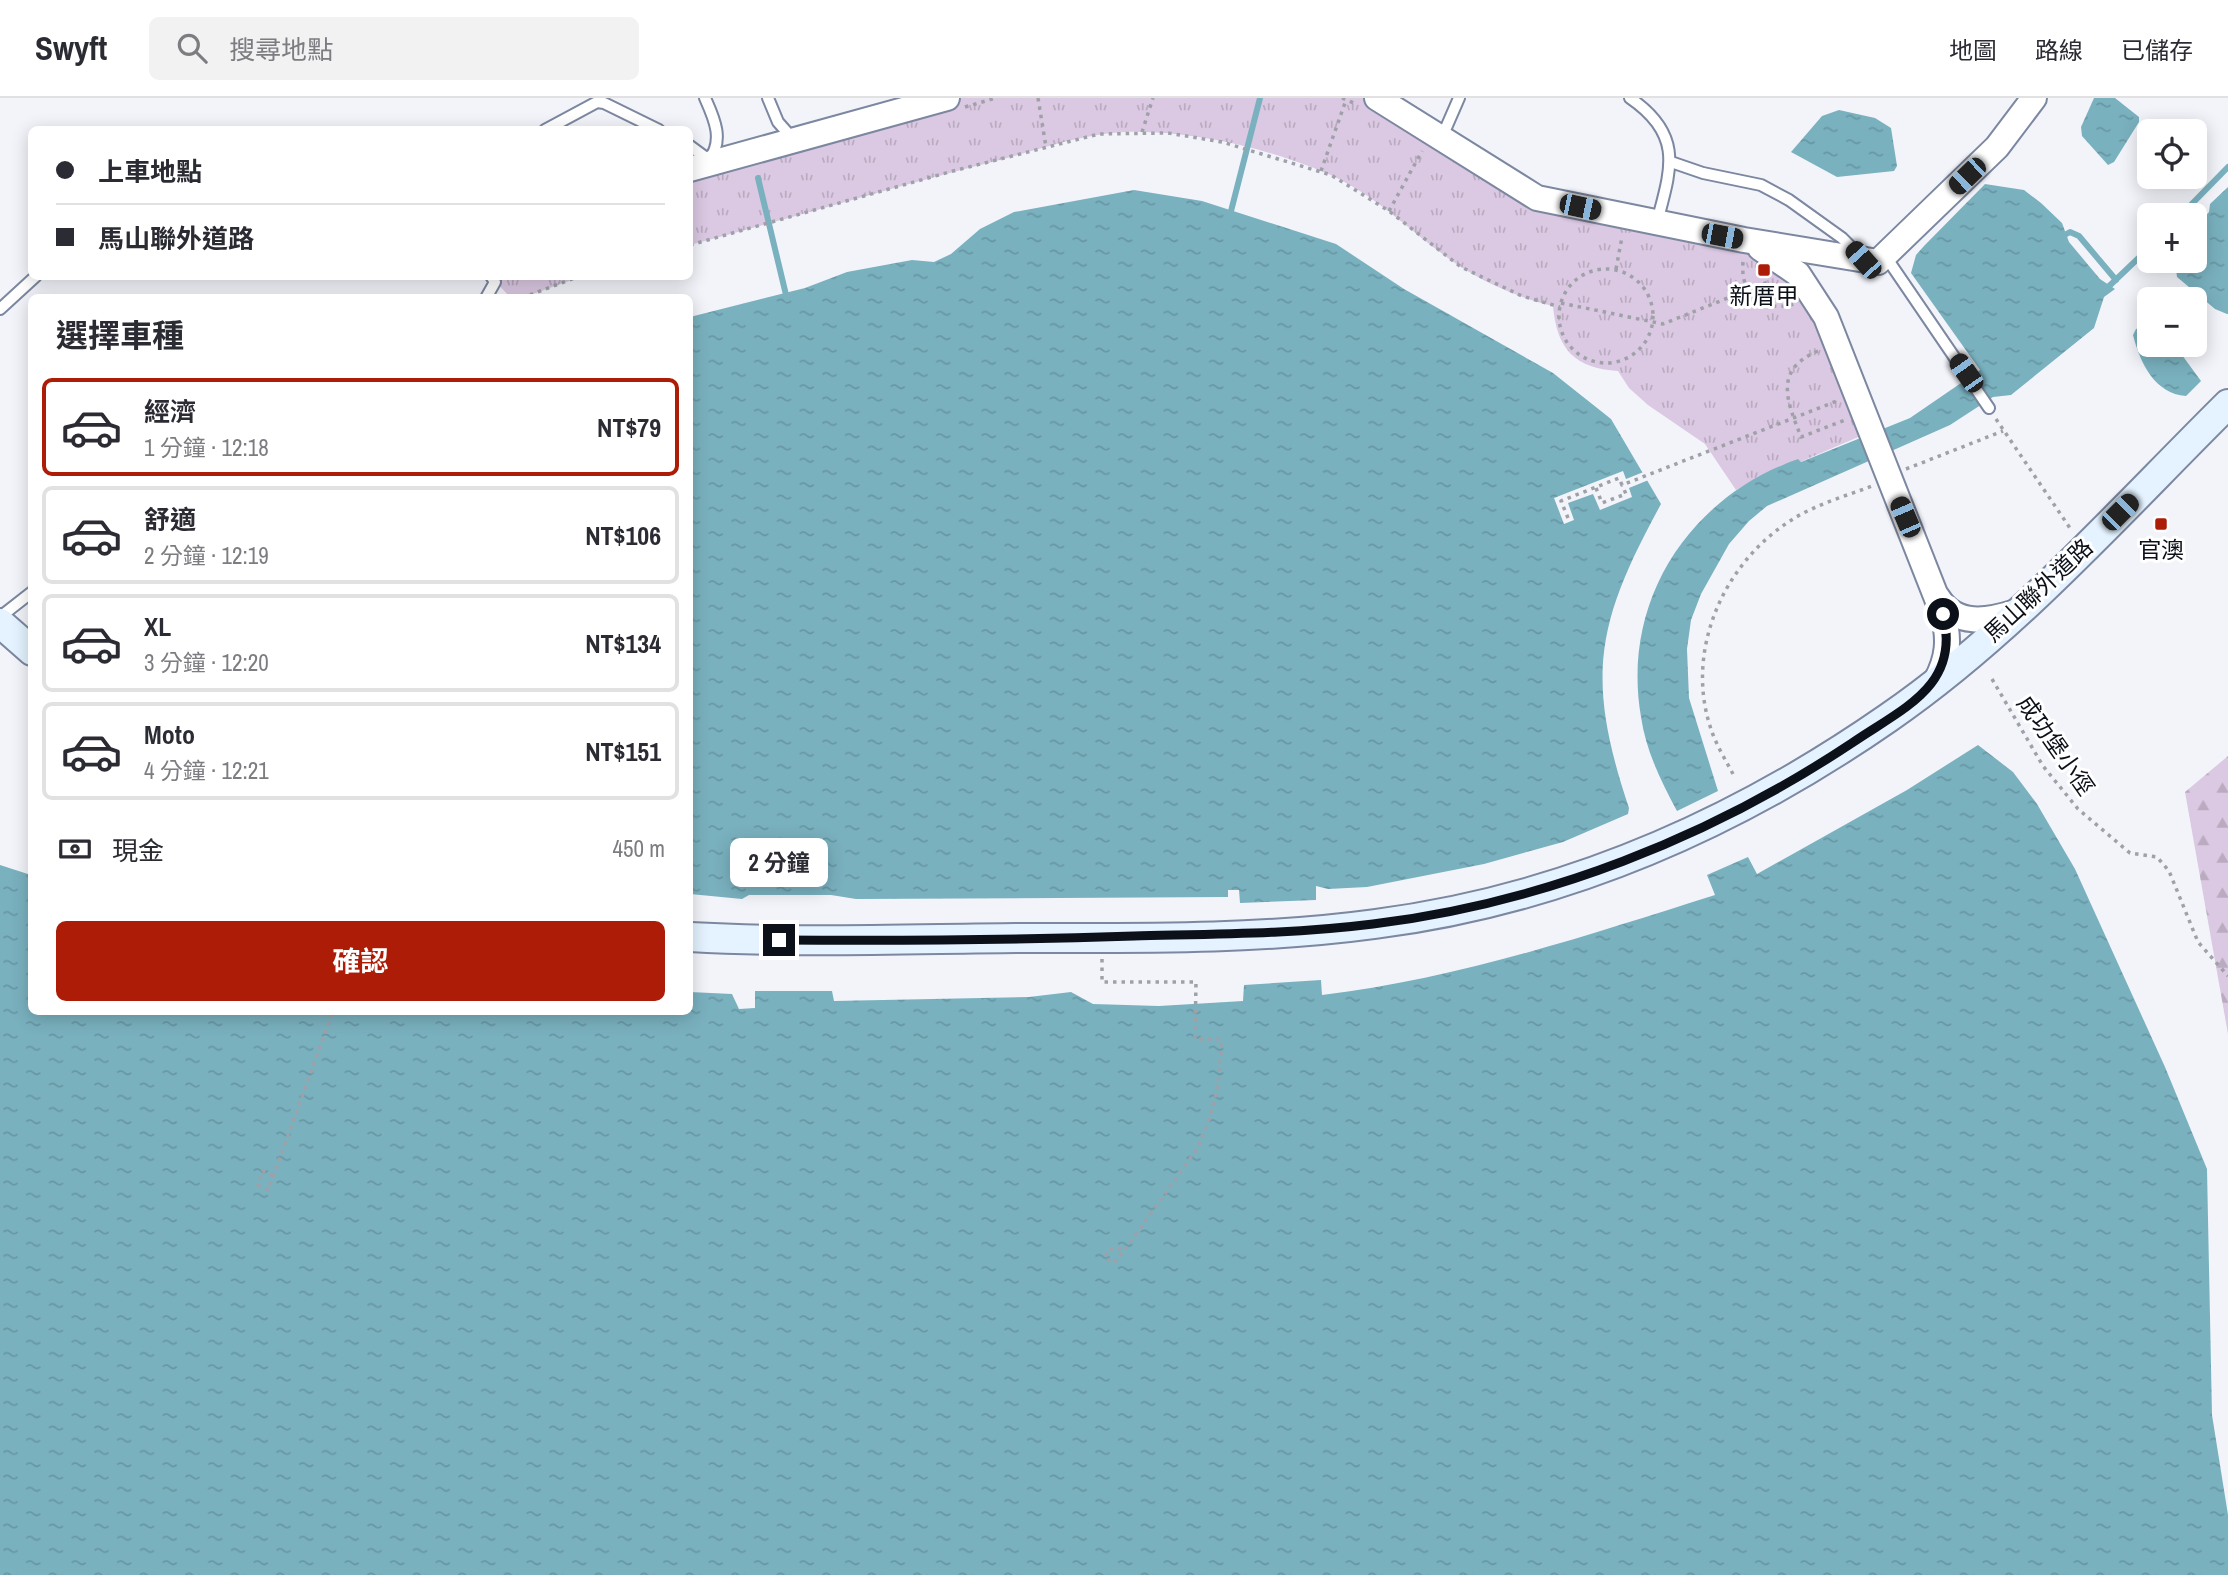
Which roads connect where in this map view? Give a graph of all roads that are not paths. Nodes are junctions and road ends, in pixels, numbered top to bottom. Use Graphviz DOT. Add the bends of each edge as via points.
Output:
graph roads {
  1 [pos="705,98"];
  2 [pos="768,98"];
  3 [pos="947,98"];
  4 [pos="1377,98"];
  5 [pos="1459,98"];
  6 [pos="1630,98"];
  7 [pos="2034,98"];
  8 [pos="606,100"];
  9 [pos="552,126"];
  10 [pos="652,126"];
  11 [pos="795,140"];
  12 [pos="1434,140"];
  13 [pos="697,160"];
  14 [pos="1671,162"];
  15 [pos="1657,222"];
  16 [pos="1744,247"];
  17 [pos="1875,259"];
  18 [pos="32,280"];
  19 [pos="0,309"];
  20 [pos="2228,404"];
  21 [pos="1989,408"];
  22 [pos="1934,589"];
  23 [pos="28,595"];
  24 [pos="2015,612"];
  25 [pos="0,617"];
  26 [pos="0,623"];
  27 [pos="1947,628"];
  28 [pos="1984,640"];
  29 [pos="28,648"];
  30 [pos="1936,681"];
  31 [pos="693,937"];
  1 -- 13 [label="lane" via="717,131 714,154"];
  2 -- 11 [label="lane" via="778,122"];
  3 -- 11 [label="street"];
  4 -- 12 [label="street"];
  5 -- 12 [label="lane"];
  6 -- 14 [label="lane" via="1660,130 1671,151"];
  7 -- 17 [label="street" via="1997,147"];
  8 -- 9 [label="lane"];
  8 -- 10 [label="lane"];
  11 -- 13 [label="street"];
  12 -- 15 [label="street" via="1537,198"];
  14 -- 15 [label="lane"];
  14 -- 17 [label="lane" via="1761,185"];
  15 -- 16 [label="street"];
  16 -- 17 [label="street"];
  16 -- 22 [label="street" via="1785,263 1807,285 1826,317 1861,423"];
  17 -- 21 [label="lane"];
  18 -- 19 [label="lane"];
  20 -- 24 [label="main road, 馬山聯外道路"];
  22 -- 24 [label="street" via="1946,610 1969,620"];
  22 -- 27 [label="street"];
  23 -- 25 [label="lane"];
  24 -- 28 [label="main road, 馬山聯外道路"];
  26 -- 29 [label="main road"];
  27 -- 28 [label="street" via="1958,647 1972,647"];
  27 -- 30 [label="street" via="1947,658"];
  28 -- 30 [label="main road, 馬山聯外道路"];
  30 -- 31 [label="main road, 馬山聯外道路" via="1842,749 1714,822 1578,877 1453,911 1274,933 890,940"];
}
